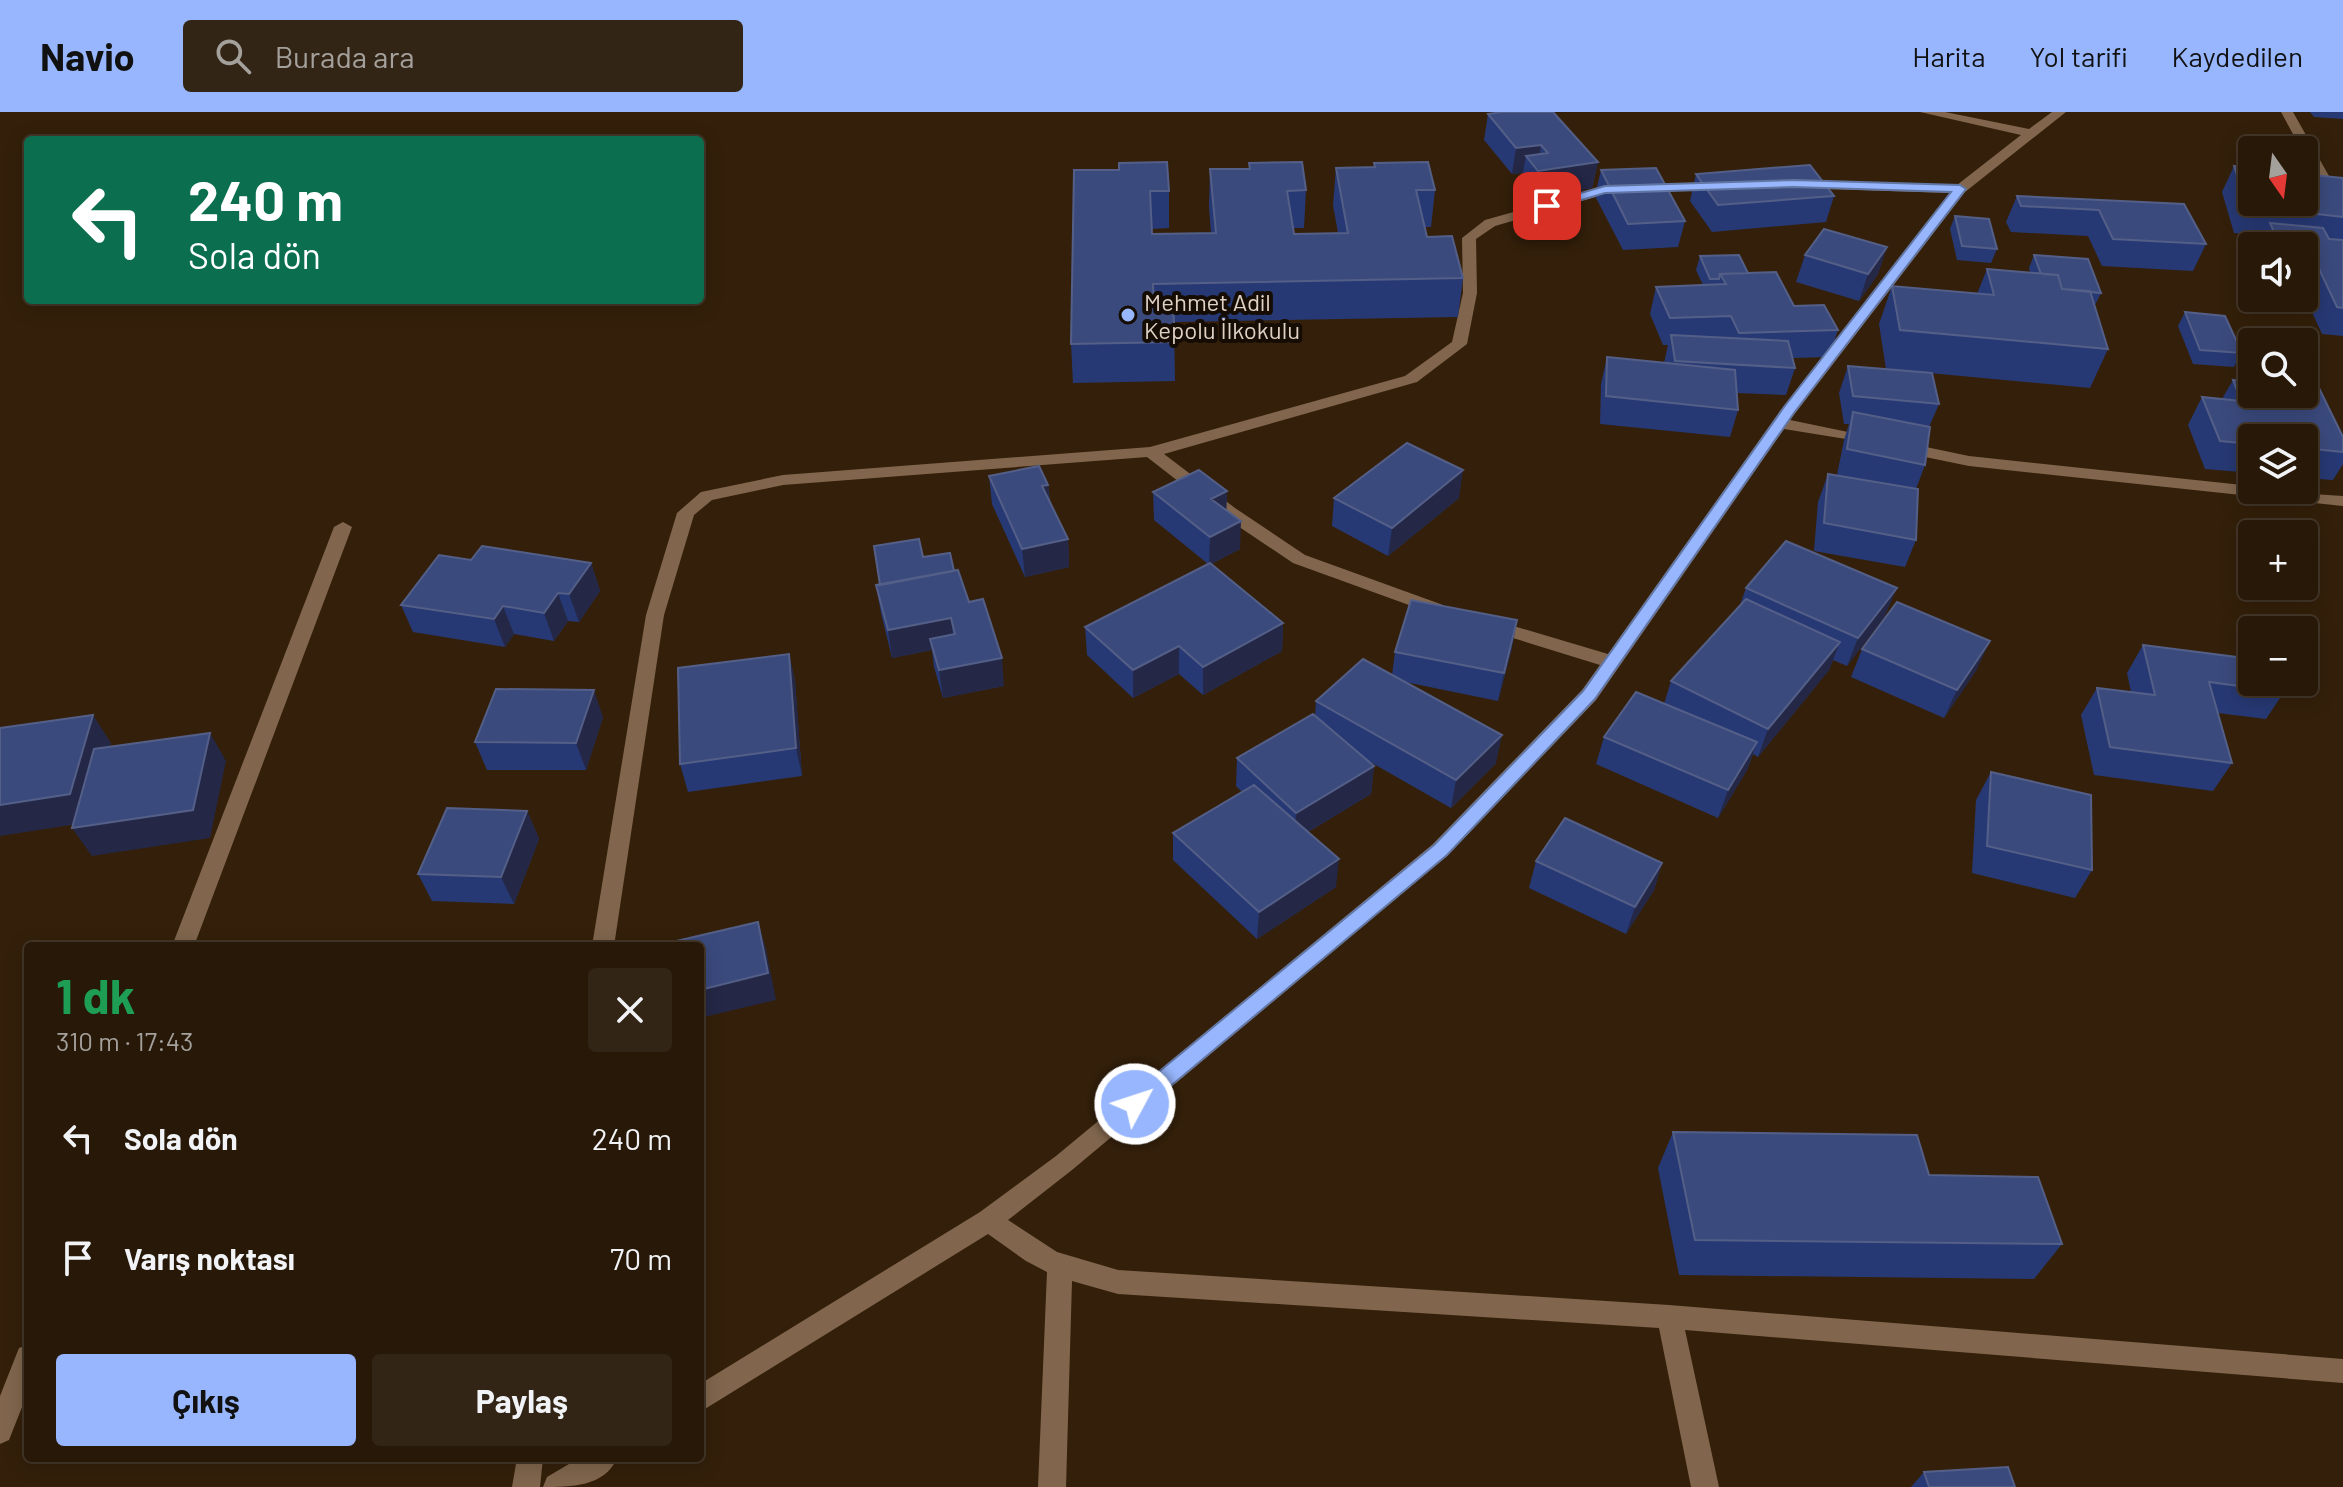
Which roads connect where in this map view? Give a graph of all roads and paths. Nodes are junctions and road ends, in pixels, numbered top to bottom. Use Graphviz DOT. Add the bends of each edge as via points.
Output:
graph roads {
  1 [pos="1926,112"];
  2 [pos="2060,112"];
  3 [pos="2287,112"];
  4 [pos="2029,133"];
  5 [pos="1777,184"];
  6 [pos="1730,185"];
  7 [pos="1960,189"];
  8 [pos="2343,213"];
  9 [pos="1780,423"];
  10 [pos="1151,452"];
  11 [pos="2343,501"];
  12 [pos="343,527"];
  13 [pos="1613,662"];
  14 [pos="185,942"];
  15 [pos="604,942"];
  16 [pos="989,1220"];
  17 [pos="1060,1268"];
  18 [pos="1669,1317"];
  19 [pos="24,1368"];
  20 [pos="2343,1371"];
  21 [pos="704,1397"];
  22 [pos="0,1431"];
  23 [pos="529,1462"];
  24 [pos="598,1462"];
  25 [pos="526,1487"];
  26 [pos="557,1487"];
  27 [pos="1052,1487"];
  28 [pos="1705,1487"];
  1 -- 4 [label="street"];
  2 -- 4 [label="street"];
  3 -- 8 [label="street"];
  4 -- 7 [label="street"];
  5 -- 7 [label="street"];
  6 -- 10 [label="street" via="1605,190 1490,223 1469,238 1470,293 1459,344 1411,379"];
  7 -- 9 [label="street"];
  9 -- 11 [label="street" via="1969,461"];
  9 -- 13 [label="street"];
  10 -- 13 [label="street" via="1299,559 1459,616"];
  10 -- 15 [label="street" via="783,480 707,496 686,513 655,615"];
  12 -- 14 [label="street"];
  13 -- 16 [label="street" via="1589,695 1440,850"];
  16 -- 17 [label="street" via="1022,1248"];
  16 -- 21 [label="street"];
  17 -- 18 [label="street" via="1118,1282"];
  17 -- 27 [label="street"];
  18 -- 20 [label="street"];
  18 -- 28 [label="street"];
  19 -- 22 [label="street"];
  23 -- 25 [label="street"];
  24 -- 26 [label="street"];
}
